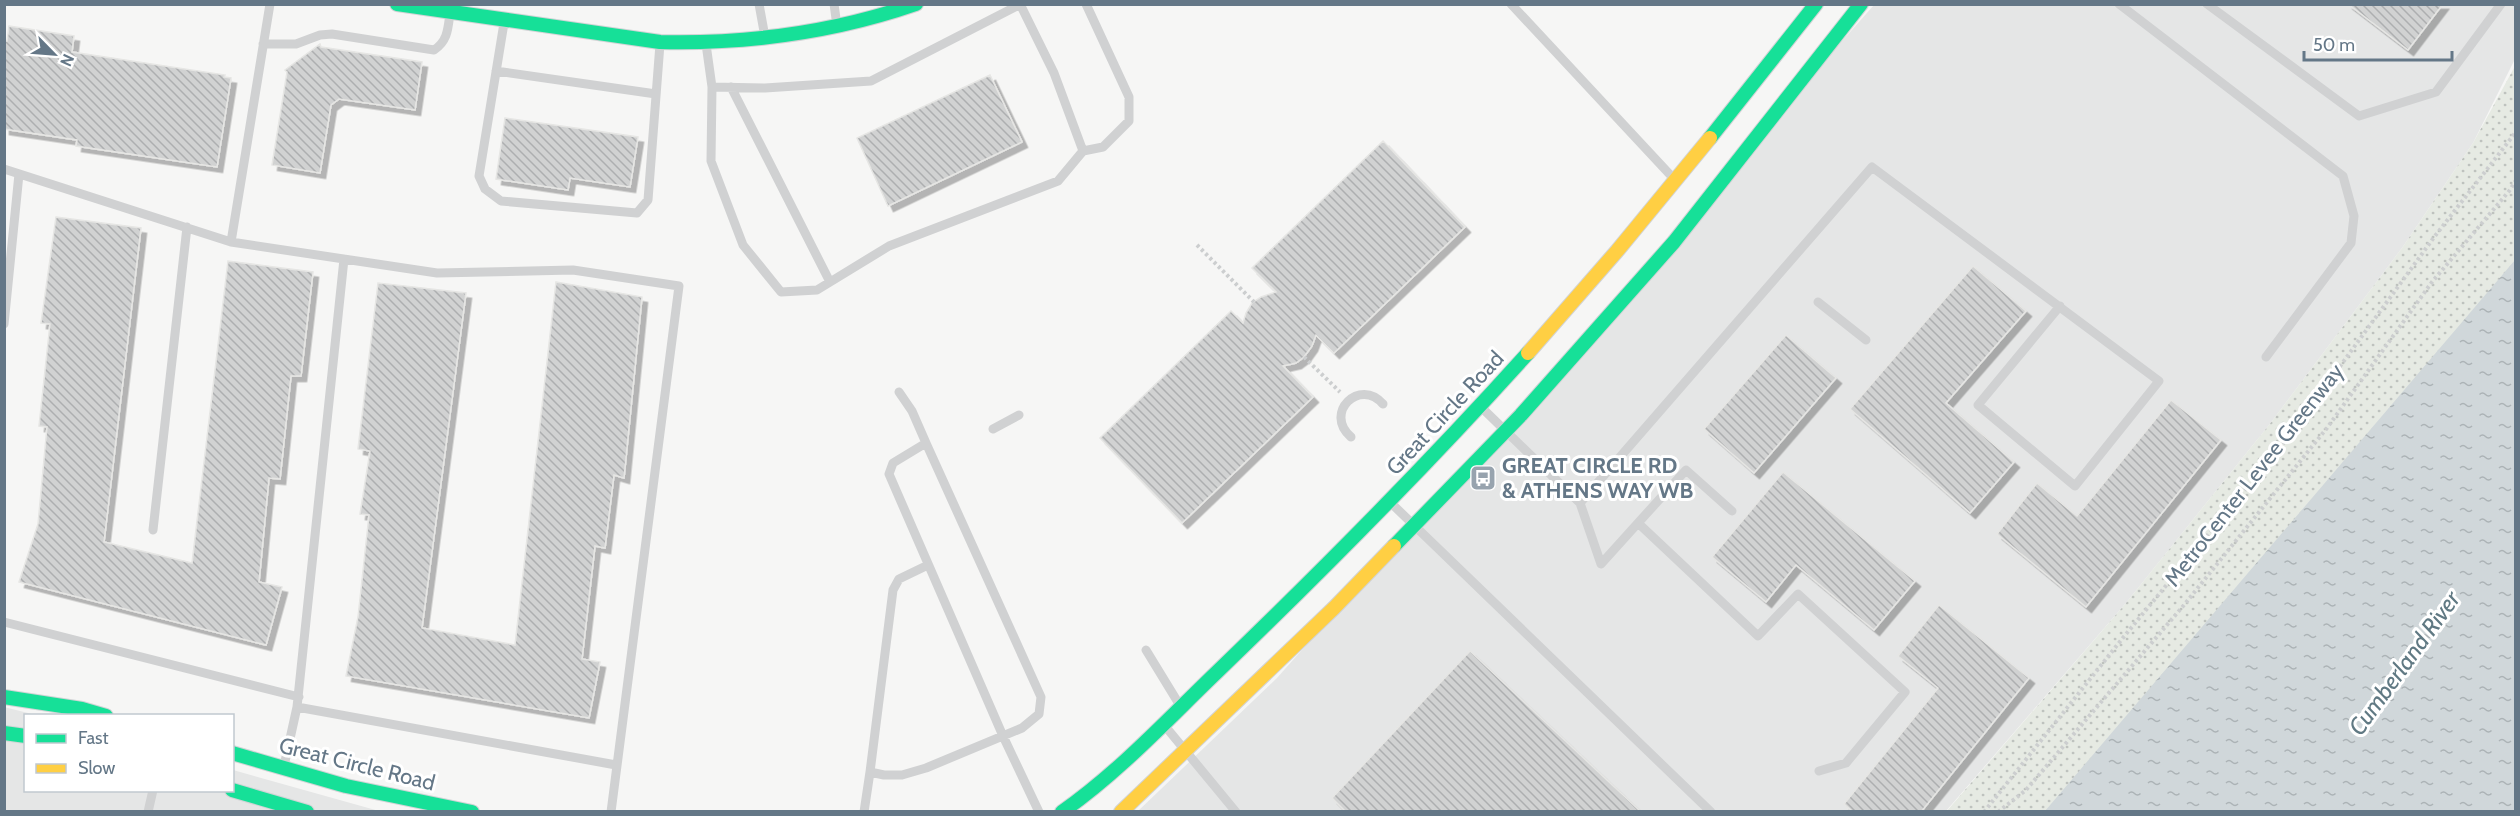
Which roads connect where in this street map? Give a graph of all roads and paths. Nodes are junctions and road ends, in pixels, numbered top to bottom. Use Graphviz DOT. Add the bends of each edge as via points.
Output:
graph roads {
  1 [pos="270,4"];
  2 [pos="398,4"];
  3 [pos="759,4"];
  4 [pos="834,4"];
  5 [pos="916,4"];
  6 [pos="1086,4"];
  7 [pos="1511,4"];
  8 [pos="1816,4"];
  9 [pos="1861,4"];
  10 [pos="2120,4"];
  11 [pos="2207,4"];
  12 [pos="2501,4"];
  13 [pos="1020,5"];
  14 [pos="450,12"];
  15 [pos="505,21"];
  16 [pos="837,28"];
  17 [pos="766,39"];
  18 [pos="660,42"];
  19 [pos="706,43"];
  20 [pos="263,44"];
  21 [pos="496,71"];
  22 [pos="712,87"];
  23 [pos="731,87"];
  24 [pos="656,94"];
  25 [pos="2516,132"];
  26 [pos="1083,152"];
  27 [pos="4,169"];
  28 [pos="19,174"];
  29 [pos="2516,180"];
  30 [pos="1676,182"];
  31 [pos="187,227"];
  32 [pos="231,242"];
  33 [pos="1197,245"];
  34 [pos="344,259"];
  35 [pos="830,282"];
  36 [pos="1254,302"];
  37 [pos="1818,302"];
  38 [pos="2060,306"];
  39 [pos="4,324"];
  40 [pos="1866,340"];
  41 [pos="1304,357"];
  42 [pos="2266,357"];
  43 [pos="899,392"];
  44 [pos="1348,401"];
  45 [pos="1383,404"];
  46 [pos="1480,406"];
  47 [pos="1019,415"];
  48 [pos="993,429"];
  49 [pos="1504,432"];
  50 [pos="1351,437"];
  51 [pos="926,443"];
  52 [pos="1391,502"];
  53 [pos="1580,503"];
  54 [pos="1732,511"];
  55 [pos="1638,523"];
  56 [pos="1415,525"];
  57 [pos="153,530"];
  58 [pos="928,565"];
  59 [pos="4,622"];
  60 [pos="1146,650"];
  61 [pos="4,697"];
  62 [pos="298,702"];
  63 [pos="1181,707"];
  64 [pos="99,714"];
  65 [pos="1163,724"];
  66 [pos="4,733"];
  67 [pos="24,736"];
  68 [pos="1003,736"];
  69 [pos="1186,750"];
  70 [pos="234,754"];
  71 [pos="616,765"];
  72 [pos="283,769"];
  73 [pos="1818,771"];
  74 [pos="870,772"];
  75 [pos="234,791"];
  76 [pos="153,792"];
  77 [pos="148,812"];
  78 [pos="308,812"];
  79 [pos="472,812"];
  80 [pos="611,812"];
  81 [pos="864,812"];
  82 [pos="1039,812"];
  83 [pos="1062,812"];
  84 [pos="1121,812"];
  85 [pos="1236,812"];
  86 [pos="1711,812"];
  87 [pos="1984,812"];
  88 [pos="1998,812"];
  1 -- 20 [label="lane"];
  2 -- 14 [label="street"];
  3 -- 17 [label="lane"];
  4 -- 16 [label="lane"];
  5 -- 16 [label="street"];
  6 -- 26 [label="lane" via="1129,97 1129,121 1103,147"];
  7 -- 30 [label="lane"];
  8 -- 30 [label="street, Great Circle Road"];
  9 -- 49 [label="street" via="1674,242"];
  10 -- 42 [label="lane" via="2343,176 2354,216 2351,243"];
  11 -- 12 [label="lane" via="2359,116 2436,92"];
  13 -- 23 [label="lane" via="871,81"];
  13 -- 26 [label="lane" via="1054,73"];
  14 -- 15 [label="street"];
  14 -- 20 [label="lane" via="443,44 434,50 332,34 296,44"];
  15 -- 18 [label="street"];
  15 -- 21 [label="lane"];
  16 -- 17 [label="street"];
  17 -- 19 [label="street"];
  18 -- 19 [label="street"];
  18 -- 24 [label="lane"];
  19 -- 22 [label="lane"];
  20 -- 32 [label="lane"];
  21 -- 24 [label="lane"];
  21 -- 24 [label="lane" via="479,176 485,189 501,201 637,213 648,200"];
  22 -- 23 [label="lane"];
  22 -- 35 [label="lane" via="711,161 743,245 781,292 817,290"];
  23 -- 35 [label="lane"];
  25 -- 87 [label="path, MetroCenter Levee Greenway" via="2287,439"];
  26 -- 35 [label="lane" via="1058,181 889,246"];
  27 -- 28 [label="lane"];
  28 -- 31 [label="lane"];
  28 -- 39 [label="lane"];
  29 -- 88 [label="path, MetroCenter Levee Greenway" via="2432,282 2327,428 2192,596 2026,790"];
  30 -- 46 [label="street, Great Circle Road"];
  31 -- 32 [label="lane"];
  31 -- 57 [label="lane"];
  32 -- 34 [label="lane"];
  33 -- 36 [label="path"];
  34 -- 62 [label="lane"];
  34 -- 71 [label="lane" via="437,273 573,270 679,286"];
  37 -- 40 [label="lane"];
  38 -- 38 [label="lane" via="2160,381 2075,486 1978,405"];
  38 -- 53 [label="lane" via="1872,167"];
  41 -- 44 [label="path"];
  43 -- 51 [label="lane"];
  44 -- 45 [label="lane" via="1367,394"];
  44 -- 50 [label="lane" via="1341,420"];
  46 -- 49 [label="lane"];
  46 -- 52 [label="street, Great Circle Road"];
  47 -- 48 [label="lane"];
  49 -- 53 [label="lane"];
  49 -- 56 [label="street"];
  51 -- 58 [label="lane" via="893,463 889,474"];
  51 -- 68 [label="lane" via="1041,697 1039,714 1023,728"];
  52 -- 56 [label="lane"];
  52 -- 63 [label="street, Great Circle Road"];
  53 -- 55 [label="lane" via="1601,564"];
  54 -- 55 [label="lane" via="1686,470"];
  55 -- 73 [label="lane" via="1758,636 1798,594 1905,692 1846,762"];
  56 -- 69 [label="street"];
  56 -- 86 [label="lane"];
  58 -- 68 [label="lane"];
  58 -- 74 [label="lane" via="900,579 892,590"];
  59 -- 62 [label="lane"];
  60 -- 63 [label="lane"];
  61 -- 64 [label="street"];
  62 -- 71 [label="lane"];
  62 -- 72 [label="lane"];
  63 -- 65 [label="street, Great Circle Road"];
  65 -- 69 [label="lane"];
  65 -- 83 [label="street, Great Circle Road" via="1117,769"];
  66 -- 67 [label="street"];
  68 -- 74 [label="lane" via="902,775"];
  68 -- 82 [label="lane"];
  69 -- 84 [label="street"];
  69 -- 85 [label="lane"];
  70 -- 72 [label="street, Great Circle Road"];
  71 -- 80 [label="lane"];
  72 -- 79 [label="street, Great Circle Road" via="369,792"];
  74 -- 81 [label="lane"];
  75 -- 78 [label="street"];
  76 -- 77 [label="lane"];
}
